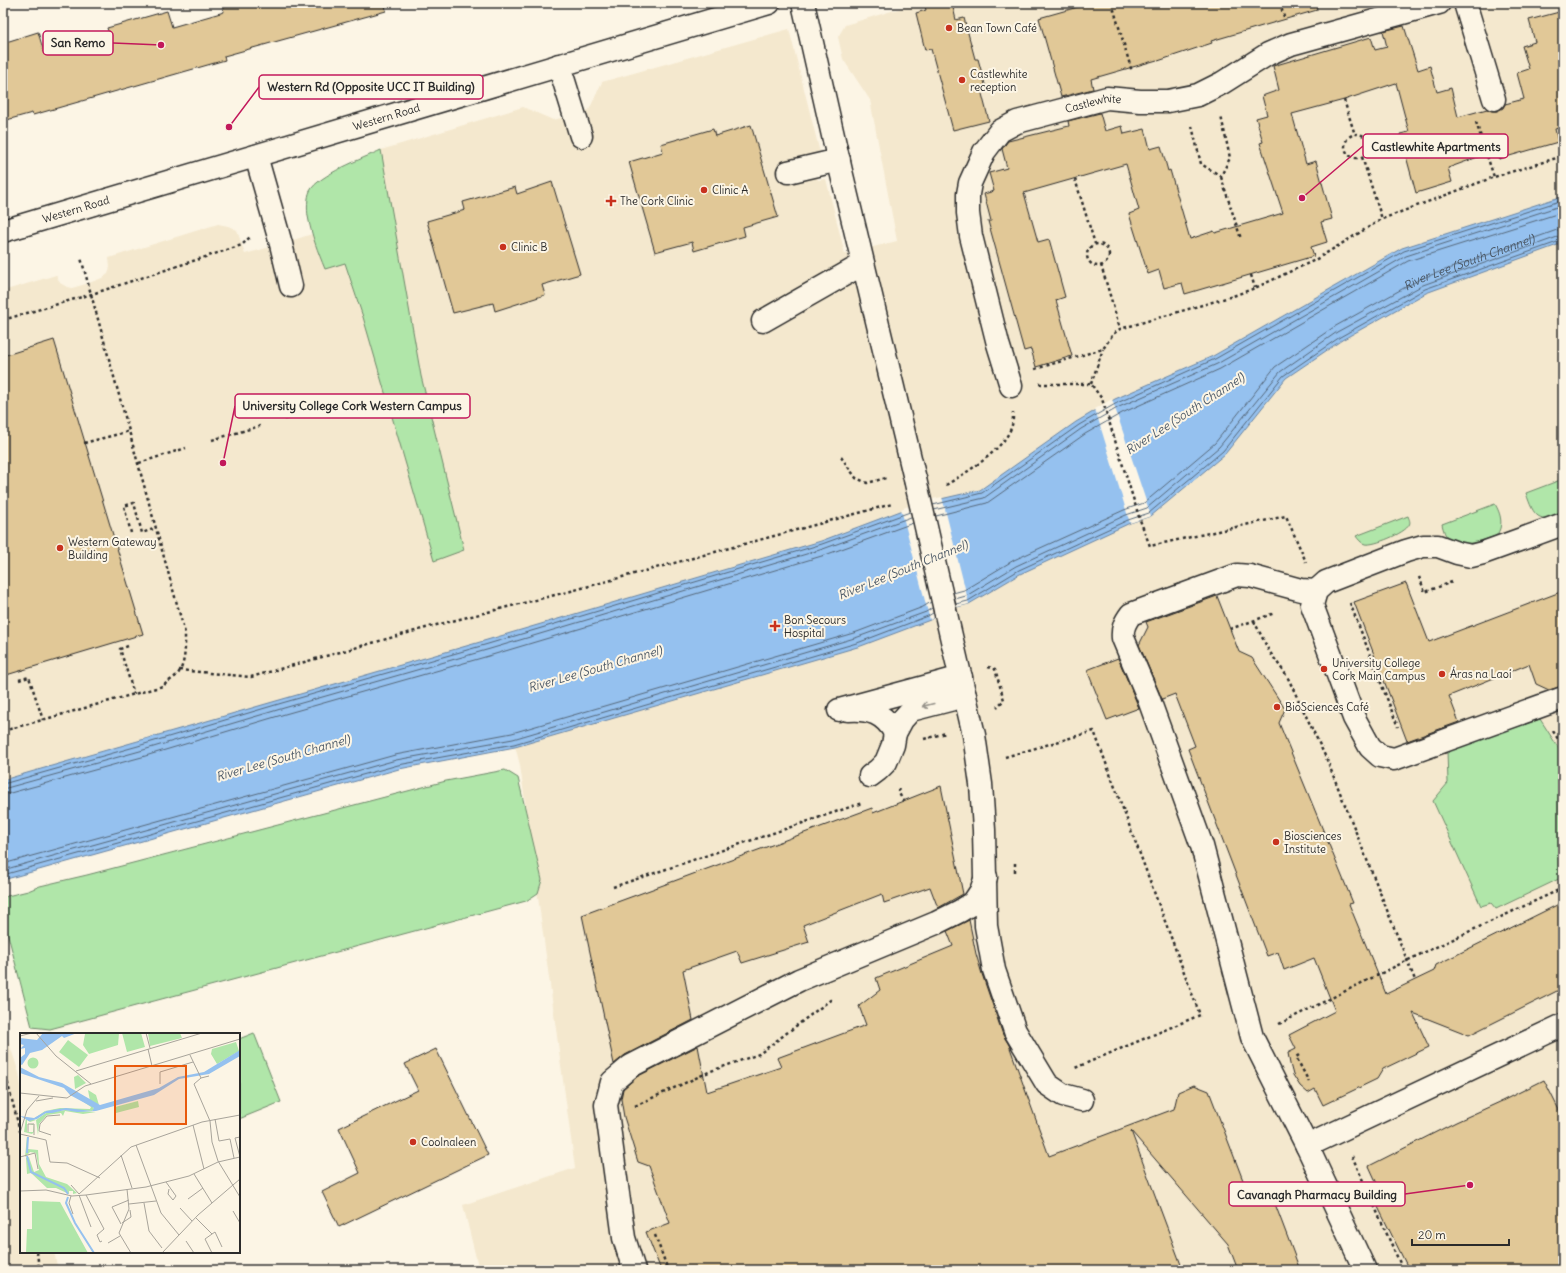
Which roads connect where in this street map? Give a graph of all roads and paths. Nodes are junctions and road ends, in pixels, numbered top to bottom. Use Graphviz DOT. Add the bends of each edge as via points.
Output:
graph roads {
  1 [pos="769,3"];
  2 [pos="803,3"];
  3 [pos="1112,3"];
  4 [pos="1439,3"];
  5 [pos="1465,3"];
  6 [pos="559,65"];
  7 [pos="1494,99"];
  8 [pos="1344,100"];
  9 [pos="1140,101"];
  10 [pos="1355,135"];
  11 [pos="581,136"];
  12 [pos="256,156"];
  13 [pos="1563,156"];
  14 [pos="1362,157"];
  15 [pos="839,160"];
  16 [pos="788,172"];
  17 [pos="1221,176"];
  18 [pos="1075,178"];
  19 [pos="1382,218"];
  20 [pos="3,231"];
  21 [pos="251,235"];
  22 [pos="1241,239"];
  23 [pos="1095,244"];
  24 [pos="81,258"];
  25 [pos="863,264"];
  26 [pos="1101,265"];
  27 [pos="1251,275"];
  28 [pos="291,286"];
  29 [pos="1255,288"];
  30 [pos="92,294"];
  31 [pos="3,320"];
  32 [pos="763,321"];
  33 [pos="1120,329"];
  34 [pos="1103,349"];
  35 [pos="1028,371"];
  36 [pos="1091,384"];
  37 [pos="1011,386"];
  38 [pos="334,404"];
  39 [pos="285,420"];
  40 [pos="260,426"];
  41 [pos="130,431"];
  42 [pos="212,440"];
  43 [pos="84,443"];
  44 [pos="186,448"];
  45 [pos="841,457"];
  46 [pos="139,463"];
  47 [pos="891,477"];
  48 [pos="940,488"];
  49 [pos="900,502"];
  50 [pos="1563,524"];
  51 [pos="156,528"];
  52 [pos="131,533"];
  53 [pos="1307,566"];
  54 [pos="1316,591"];
  55 [pos="1349,602"];
  56 [pos="1278,612"];
  57 [pos="1254,621"];
  58 [pos="1230,629"];
  59 [pos="128,646"];
  60 [pos="179,670"];
  61 [pos="19,680"];
  62 [pos="963,686"];
  63 [pos="1388,691"];
  64 [pos="1384,692"];
  65 [pos="134,694"];
  66 [pos="1563,698"];
  67 [pos="43,720"];
  68 [pos="971,725"];
  69 [pos="3,731"];
  70 [pos="895,733"];
  71 [pos="921,740"];
  72 [pos="1409,754"];
  73 [pos="998,759"];
  74 [pos="870,776"];
  75 [pos="901,785"];
  76 [pos="898,791"];
  77 [pos="891,794"];
  78 [pos="868,801"];
  79 [pos="902,802"];
  80 [pos="986,877"];
  81 [pos="613,887"];
  82 [pos="1563,888"];
  83 [pos="1406,961"];
  84 [pos="1415,980"];
  85 [pos="1563,1025"];
  86 [pos="792,1030"];
  87 [pos="1252,1037"];
  88 [pos="1299,1055"];
  89 [pos="3,1068"];
  90 [pos="1069,1070"];
  91 [pos="1309,1082"];
  92 [pos="1082,1100"];
  93 [pos="633,1107"];
  94 [pos="1340,1130"];
  95 [pos="20,1131"];
  96 [pos="1307,1146"];
  97 [pos="655,1234"];
  98 [pos="37,1253"];
  99 [pos="39,1270"];
  100 [pos="634,1270"];
  101 [pos="668,1270"];
  102 [pos="1365,1270"];
  103 [pos="1404,1270"];
  1 -- 6 [label="main road, Western Road"];
  2 -- 15 [label="main road"];
  3 -- 9 [label="path"];
  4 -- 9 [label="main road, Castlewhite" via="1291,44 1268,54 1198,95 1168,101"];
  5 -- 7 [label="main road"];
  6 -- 11 [label="main road"];
  6 -- 12 [label="main road, Western Road"];
  8 -- 10 [label="path"];
  9 -- 37 [label="main road, Castlewhite" via="1107,98 1017,122 1000,131 984,152 970,183 968,194 971,236"];
  10 -- 14 [label="path" via="1364,136 1369,142 1369,150"];
  10 -- 14 [label="path" via="1347,140 1346,152 1352,157"];
  12 -- 20 [label="main road, Western Road"];
  12 -- 28 [label="main road"];
  13 -- 19 [label="path" via="1494,177"];
  14 -- 19 [label="path"];
  15 -- 16 [label="main road"];
  15 -- 25 [label="main road"];
  17 -- 22 [label="path"];
  18 -- 23 [label="path"];
  19 -- 29 [label="path" via="1315,260"];
  21 -- 30 [label="path" via="242,245"];
  23 -- 26 [label="path" via="1105,247 1108,254 1107,261"];
  23 -- 26 [label="path" via="1089,248 1087,258 1091,264"];
  24 -- 30 [label="path"];
  25 -- 32 [label="main road"];
  25 -- 62 [label="main road, bridge"];
  26 -- 33 [label="path"];
  27 -- 29 [label="path"];
  29 -- 33 [label="path"];
  30 -- 31 [label="path"];
  30 -- 41 [label="path"];
  33 -- 34 [label="path"];
  34 -- 35 [label="path"];
  34 -- 36 [label="path"];
  36 -- 37 [label="path"];
  36 -- 53 [label="path" via="1102,399 1150,546 1286,516"];
  37 -- 48 [label="path" via="1014,406 1012,425 1006,438 994,451"];
  38 -- 39 [label="path"];
  40 -- 42 [label="path"];
  41 -- 43 [label="path"];
  41 -- 46 [label="path"];
  44 -- 46 [label="path"];
  45 -- 47 [label="path" via="856,478 867,483"];
  46 -- 51 [label="path"];
  49 -- 60 [label="path" via="251,677"];
  50 -- 54 [label="main road" via="1471,556 1435,545 1423,546 1326,582"];
  51 -- 52 [label="path" via="142,533 134,503 124,506"];
  51 -- 60 [label="path" via="185,634 186,650"];
  54 -- 72 [label="main road" via="1312,605 1354,718 1370,747 1380,756 1394,759"];
  54 -- 87 [label="main road" via="1237,575 1131,614 1122,631 1202,846"];
  55 -- 64 [label="path"];
  56 -- 57 [label="path"];
  57 -- 58 [label="path"];
  57 -- 83 [label="path" via="1269,651 1287,676 1327,760"];
  59 -- 65 [label="path" via="120,649"];
  60 -- 65 [label="path" via="163,686"];
  61 -- 67 [label="path" via="29,677"];
  62 -- 68 [label="main road"];
  62 -- 70 [label="main road, one-way" via="911,710"];
  62 -- 70 [label="main road" via="839,710 858,709 871,712 884,718"];
  63 -- 64 [label="path"];
  64 -- 72 [label="path"];
  65 -- 67 [label="path"];
  66 -- 72 [label="main road"];
  67 -- 69 [label="path"];
  68 -- 71 [label="path"];
  68 -- 80 [label="main road" via="981,784"];
  70 -- 74 [label="main road" via="894,745 886,762"];
  73 -- 90 [label="path" via="1094,731 1200,1015"];
  75 -- 76 [label="path"];
  76 -- 77 [label="path"];
  76 -- 79 [label="path"];
  78 -- 81 [label="path"];
  80 -- 92 [label="main road" via="986,926 994,970 1015,1031 1047,1084 1063,1095"];
  80 -- 100 [label="main road" via="981,891 973,902 960,911 799,980 631,1066 612,1082 606,1105 624,1238"];
  82 -- 83 [label="path"];
  83 -- 84 [label="path"];
  83 -- 87 [label="path"];
  85 -- 94 [label="main road"];
  86 -- 93 [label="path" via="759,1054 711,1071"];
  87 -- 96 [label="main road"];
  88 -- 91 [label="path" via="1296,1056"];
  89 -- 95 [label="path"];
  94 -- 96 [label="main road"];
  94 -- 103 [label="path"];
  96 -- 102 [label="main road"];
  97 -- 101 [label="path"];
  98 -- 99 [label="path"];
}
